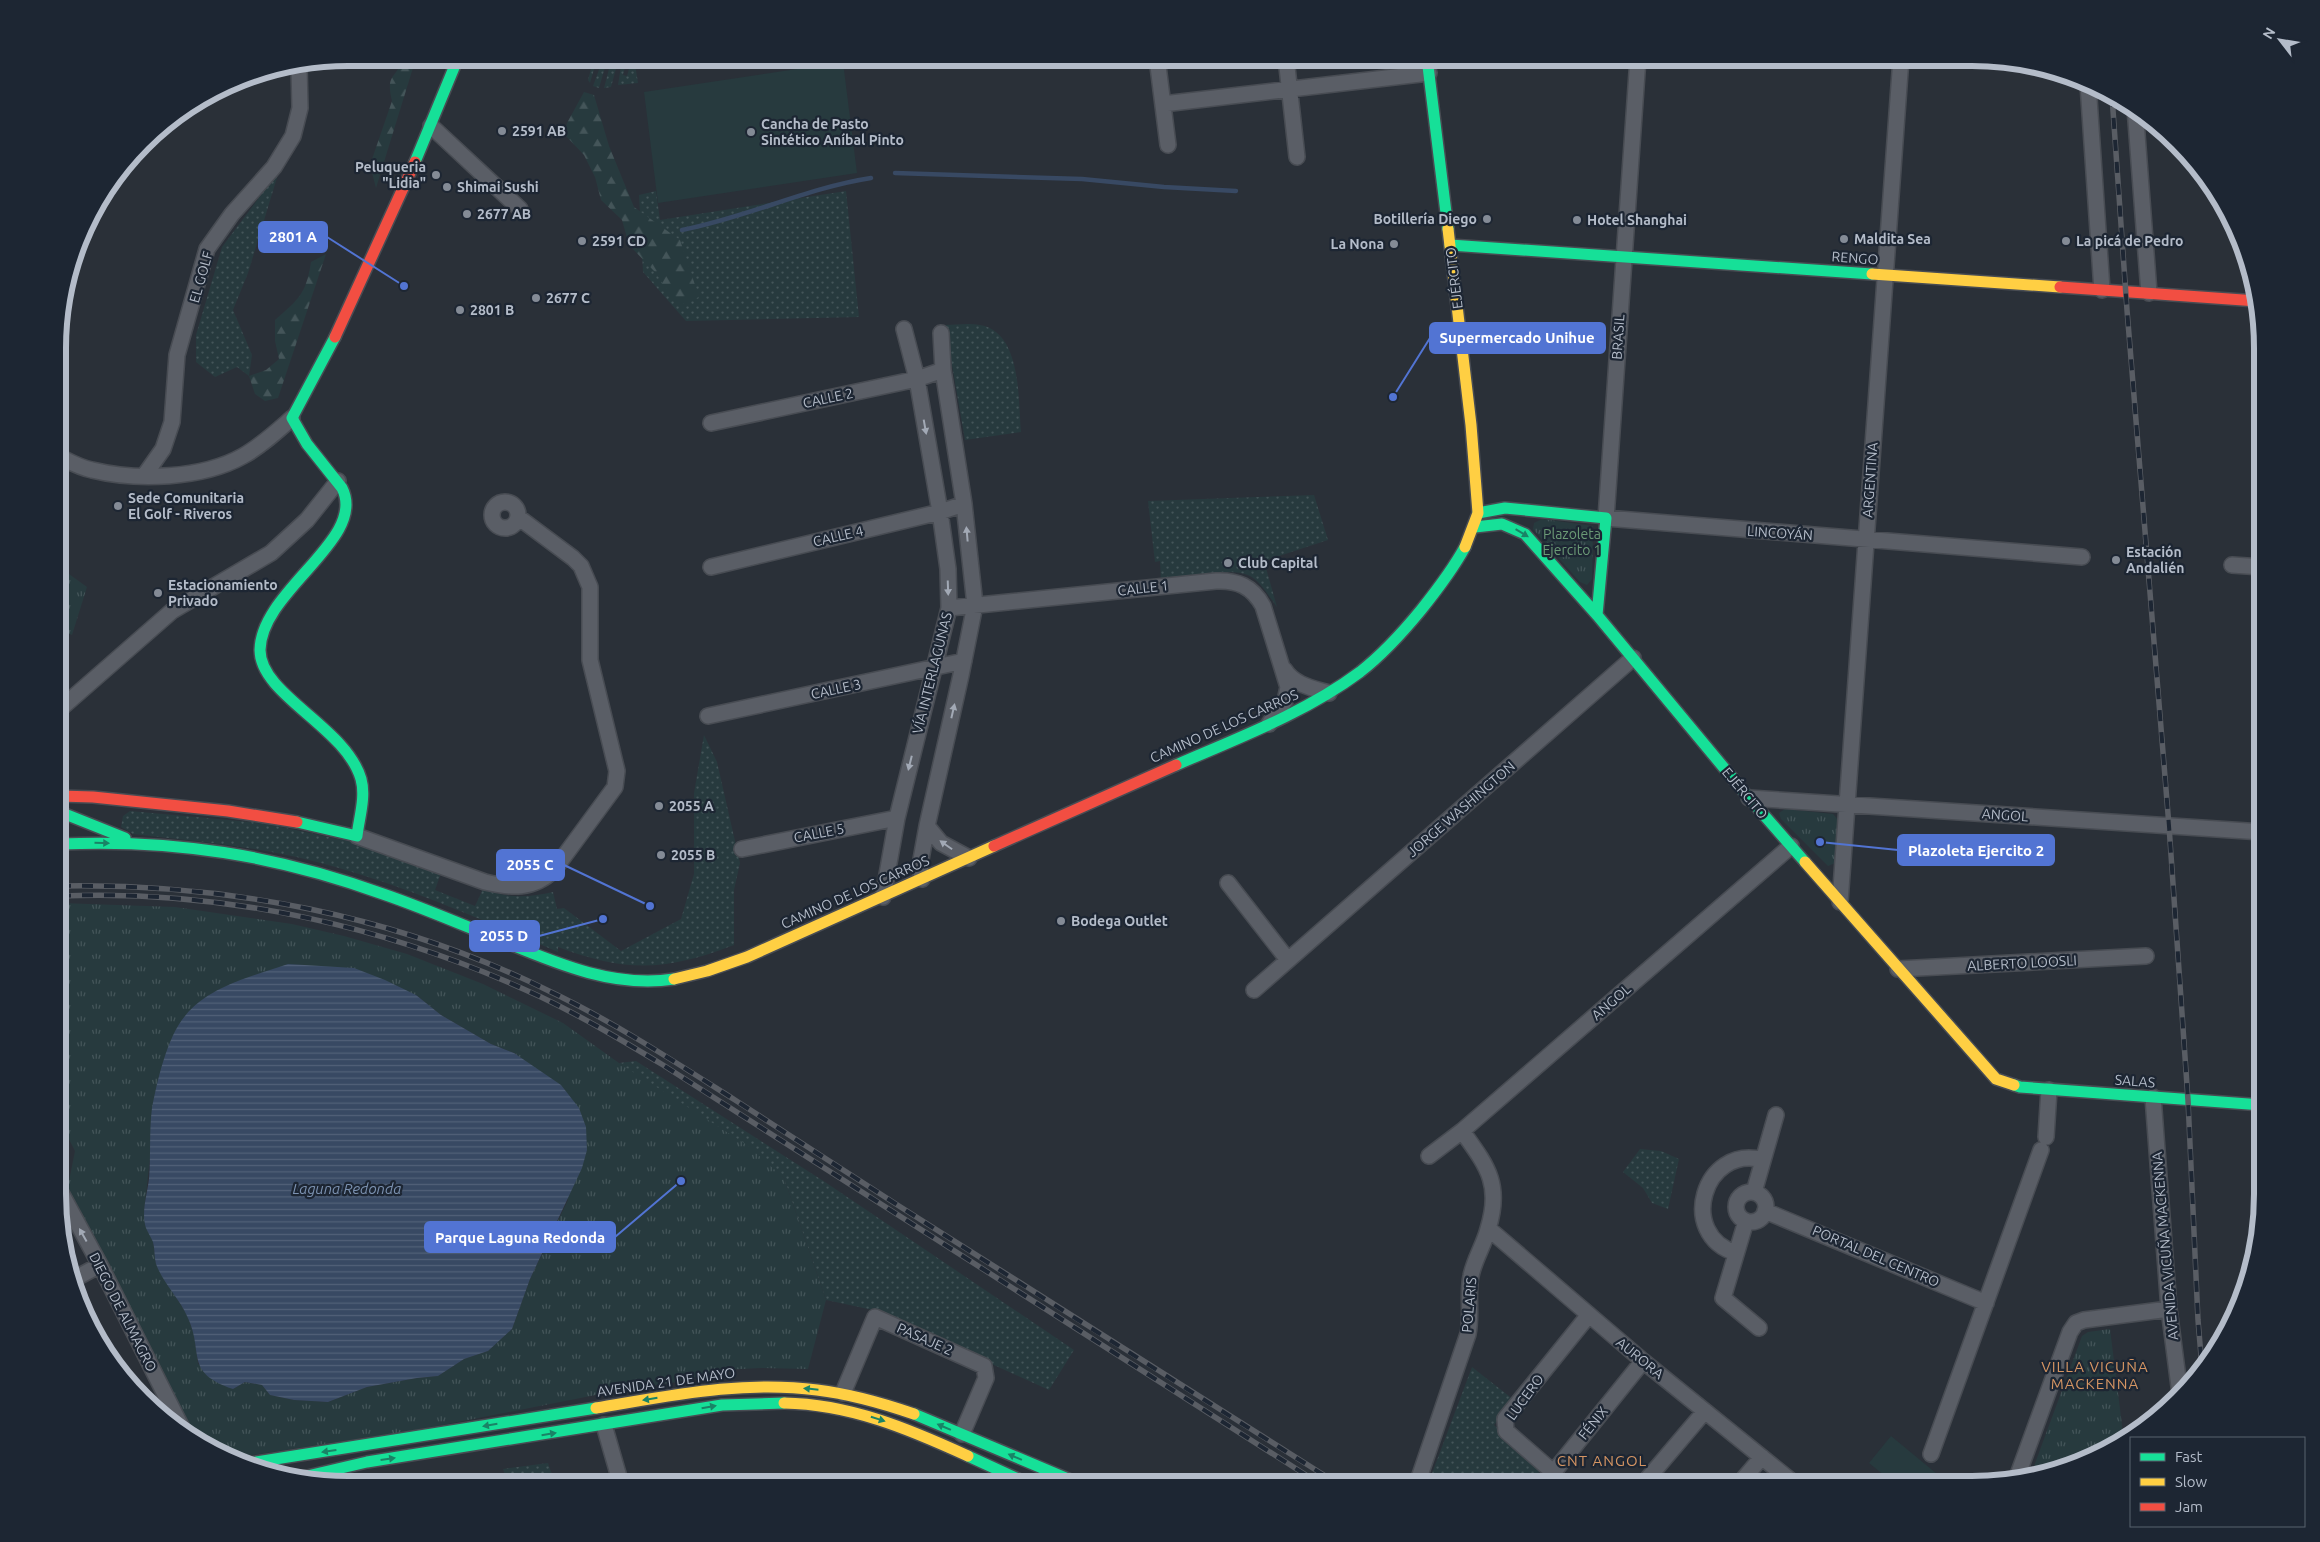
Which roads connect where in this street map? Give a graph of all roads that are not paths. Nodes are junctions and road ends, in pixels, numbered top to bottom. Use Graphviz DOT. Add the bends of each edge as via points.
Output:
graph roads {
  1 [pos="455,66"];
  2 [pos="1158,66"];
  3 [pos="1287,66"];
  4 [pos="1428,66"];
  5 [pos="1637,66"];
  6 [pos="1900,66"];
  7 [pos="298,71"];
  8 [pos="1429,73"];
  9 [pos="1289,89"];
  10 [pos="2089,92"];
  11 [pos="1163,104"];
  12 [pos="2136,120"];
  13 [pos="431,126"];
  14 [pos="1168,146"];
  15 [pos="1297,157"];
  16 [pos="520,209"];
  17 [pos="1450,245"];
  18 [pos="1624,257"];
  19 [pos="1885,275"];
  20 [pos="2102,290"];
  21 [pos="2149,293"];
  22 [pos="2249,300"];
  23 [pos="904,329"];
  24 [pos="941,333"];
  25 [pos="944,370"];
  26 [pos="916,379"];
  27 [pos="292,418"];
  28 [pos="711,423"];
  29 [pos="66,460"];
  30 [pos="144,476"];
  31 [pos="338,482"];
  32 [pos="964,504"];
  33 [pos="940,512"];
  34 [pos="1478,513"];
  35 [pos="518,517"];
  36 [pos="1606,518"];
  37 [pos="1475,526"];
  38 [pos="1866,539"];
  39 [pos="2082,556"];
  40 [pos="2232,565"];
  41 [pos="2254,566"];
  42 [pos="711,567"];
  43 [pos="975,605"];
  44 [pos="949,608"];
  45 [pos="1597,615"];
  46 [pos="1633,658"];
  47 [pos="964,661"];
  48 [pos="933,668"];
  49 [pos="1283,668"];
  50 [pos="1329,693"];
  51 [pos="66,704"];
  52 [pos="708,716"];
  53 [pos="1269,724"];
  54 [pos="66,796"];
  55 [pos="1749,798"];
  56 [pos="126,802"];
  57 [pos="1847,804"];
  58 [pos="66,813"];
  59 [pos="88,815"];
  60 [pos="897,818"];
  61 [pos="928,826"];
  62 [pos="70,829"];
  63 [pos="2254,831"];
  64 [pos="356,836"];
  65 [pos="123,837"];
  66 [pos="66,844"];
  67 [pos="145,844"];
  68 [pos="1791,846"];
  69 [pos="742,849"];
  70 [pos="969,858"];
  71 [pos="922,879"];
  72 [pos="1228,883"];
  73 [pos="884,897"];
  74 [pos="1840,902"];
  75 [pos="2146,956"];
  76 [pos="1288,960"];
  77 [pos="1898,968"];
  78 [pos="1254,990"];
  79 [pos="2006,1084"];
  80 [pos="2049,1090"];
  81 [pos="2154,1098"];
  82 [pos="2254,1104"];
  83 [pos="1776,1115"];
  84 [pos="1462,1131"];
  85 [pos="1429,1156"];
  86 [pos="1763,1160"];
  87 [pos="1754,1192"];
  88 [pos="67,1203"];
  89 [pos="1765,1211"];
  90 [pos="1746,1221"];
  91 [pos="1489,1229"];
  92 [pos="1736,1253"];
  93 [pos="100,1265"];
  94 [pos="79,1276"];
  95 [pos="1986,1303"];
  96 [pos="2169,1309"];
  97 [pos="1588,1316"];
  98 [pos="1759,1328"];
  99 [pos="1643,1362"];
  100 [pos="2179,1385"];
  101 [pos="843,1393"];
  102 [pos="1705,1411"];
  103 [pos="176,1416"];
  104 [pos="604,1425"];
  105 [pos="962,1434"];
  106 [pos="1931,1454"];
  107 [pos="1762,1457"];
  108 [pos="260,1462"];
  109 [pos="996,1468"];
  110 [pos="2019,1471"];
  111 [pos="317,1474"];
  112 [pos="619,1476"];
  113 [pos="1002,1476"];
  114 [pos="1012,1476"];
  115 [pos="1061,1476"];
  116 [pos="1420,1476"];
  117 [pos="1546,1476"];
  118 [pos="1550,1476"];
  119 [pos="1650,1476"];
  120 [pos="1746,1476"];
  121 [pos="1785,1476"];
  1 -- 13 [label="main road"];
  2 -- 11 [label="street"];
  3 -- 9 [label="street"];
  4 -- 8 [label="main road, EJÉRCITO"];
  5 -- 18 [label="street, BRASIL"];
  6 -- 19 [label="street, ARGENTINA"];
  7 -- 30 [label="street, EL GOLF" via="300,108 293,136 274,167 212,240 205,256 177,355 172,422 163,449"];
  8 -- 9 [label="street"];
  8 -- 17 [label="main road, EJÉRCITO"];
  9 -- 11 [label="street"];
  9 -- 15 [label="street"];
  10 -- 20 [label="street"];
  11 -- 14 [label="street"];
  12 -- 21 [label="street"];
  13 -- 16 [label="street"];
  13 -- 27 [label="main road" via="365,274"];
  17 -- 18 [label="main road, RENGO"];
  17 -- 34 [label="main road, EJÉRCITO"];
  18 -- 19 [label="main road, RENGO"];
  18 -- 36 [label="street, BRASIL"];
  19 -- 20 [label="main road, RENGO"];
  19 -- 38 [label="street, ARGENTINA"];
  20 -- 21 [label="main road, RENGO"];
  21 -- 22 [label="main road, RENGO"];
  23 -- 26 [label="street, VÍA INTERLAGUNAS"];
  24 -- 25 [label="street, VÍA INTERLAGUNAS"];
  25 -- 26 [label="street, CALLE 2"];
  25 -- 32 [label="street, VÍA INTERLAGUNAS"];
  26 -- 28 [label="street, CALLE 2"];
  26 -- 33 [label="street, VÍA INTERLAGUNAS, one-way"];
  27 -- 30 [label="street" via="256,448 224,465 186,474"];
  27 -- 31 [label="main road" via="306,443"];
  29 -- 30 [label="street" via="90,470"];
  31 -- 51 [label="street" via="307,520 271,553 172,611"];
  31 -- 64 [label="main road" via="345,493 348,510 342,527 274,609 260,645 264,665 274,681 340,742 352,758 361,782 362,799"];
  32 -- 33 [label="street, CALLE 4"];
  43 -- 32 [label="street, VÍA INTERLAGUNAS, one-way"];
  33 -- 42 [label="street, CALLE 4"];
  33 -- 44 [label="street, VÍA INTERLAGUNAS, one-way" via="948,569"];
  34 -- 36 [label="main road, LINCOYÁN" via="1505,508"];
  34 -- 37 [label="main road, CAMINO DE LOS CARROS"];
  35 -- 64 [label="street" via="573,558 587,576 590,660 617,771 614,791 554,870 542,880 520,887 485,882"];
  36 -- 38 [label="street, LINCOYÁN"];
  36 -- 45 [label="main road, BRASIL"];
  37 -- 45 [label="main road, EJÉRCITO, one-way" via="1502,524 1526,534"];
  37 -- 50 [label="main road, CAMINO DE LOS CARROS" via="1452,568 1397,636 1362,670"];
  38 -- 39 [label="street, LINCOYÁN"];
  38 -- 57 [label="street, ARGENTINA"];
  40 -- 41 [label="street"];
  43 -- 44 [label="street, CALLE 1"];
  43 -- 47 [label="street, VÍA INTERLAGUNAS"];
  43 -- 49 [label="street, CALLE 1" via="1216,581 1237,582 1248,587 1263,606"];
  44 -- 48 [label="street, VÍA INTERLAGUNAS"];
  45 -- 46 [label="main road, EJÉRCITO"];
  46 -- 55 [label="main road, EJÉRCITO"];
  46 -- 76 [label="street, JORGE WASHINGTON"];
  47 -- 48 [label="street, CALLE 3"];
  61 -- 47 [label="street, VÍA INTERLAGUNAS, one-way"];
  48 -- 52 [label="street, CALLE 3"];
  48 -- 60 [label="street, VÍA INTERLAGUNAS, one-way"];
  49 -- 50 [label="street" via="1299,683"];
  49 -- 53 [label="street, CALLE 1" via="1288,694"];
  50 -- 53 [label="main road, CAMINO DE LOS CARROS"];
  53 -- 70 [label="main road, CAMINO DE LOS CARROS"];
  54 -- 56 [label="main road"];
  55 -- 57 [label="street, ANGOL"];
  55 -- 68 [label="main road, EJÉRCITO"];
  56 -- 59 [label="main road"];
  56 -- 64 [label="main road" via="290,820"];
  56 -- 65 [label="main road" via="117,816 118,830"];
  57 -- 63 [label="street, ANGOL"];
  57 -- 74 [label="street, ARGENTINA"];
  58 -- 59 [label="main road"];
  59 -- 62 [label="main road"];
  59 -- 65 [label="main road"];
  60 -- 69 [label="street, CALLE 5"];
  60 -- 73 [label="street, VÍA INTERLAGUNAS"];
  70 -- 61 [label="street, one-way" via="941,843"];
  61 -- 71 [label="street, VÍA INTERLAGUNAS" via="920,865"];
  65 -- 67 [label="main road"];
  66 -- 67 [label="main road, one-way"];
  67 -- 73 [label="main road, CAMINO DE LOS CARROS" via="243,855 304,869 387,895 572,967 614,978 644,981 688,977 723,966"];
  68 -- 74 [label="main road, EJÉRCITO"];
  68 -- 84 [label="street, ANGOL"];
  70 -- 71 [label="main road, CAMINO DE LOS CARROS"];
  71 -- 73 [label="main road, CAMINO DE LOS CARROS"];
  72 -- 76 [label="street"];
  74 -- 77 [label="main road, EJÉRCITO"];
  75 -- 77 [label="street, ALBERTO LOOSLI"];
  76 -- 78 [label="street, JORGE WASHINGTON"];
  77 -- 79 [label="main road, EJÉRCITO" via="1988,1072"];
  79 -- 80 [label="main road, SALAS"];
  80 -- 81 [label="main road, SALAS"];
  80 -- 95 [label="street" via="2044,1143"];
  81 -- 82 [label="main road, SALAS"];
  81 -- 96 [label="street, AVENIDA VICUÑA MACKENNA"];
  83 -- 86 [label="street"];
  84 -- 85 [label="street, ANGOL"];
  84 -- 91 [label="street, POLARIS" via="1487,1166 1493,1184"];
  86 -- 87 [label="street"];
  86 -- 92 [label="street" via="1742,1159 1724,1166 1712,1177 1704,1192 1702,1214 1710,1234 1723,1247"];
  87 -- 89 [label="street" via="1763,1198"];
  87 -- 90 [label="street" via="1742,1196 1736,1204 1738,1214"];
  93 -- 88 [label="street, DIEGO DE ALMAGRO, one-way"];
  89 -- 90 [label="street" via="1756,1221"];
  89 -- 95 [label="street, PORTAL DEL CENTRO"];
  90 -- 92 [label="street"];
  91 -- 97 [label="street, AURORA"];
  91 -- 116 [label="street, POLARIS" via="1470,1278 1468,1334"];
  92 -- 98 [label="street" via="1723,1298"];
  93 -- 94 [label="street"];
  93 -- 103 [label="street, DIEGO DE ALMAGRO"];
  95 -- 106 [label="street"];
  96 -- 100 [label="street, AVENIDA VICUÑA MACKENNA"];
  96 -- 110 [label="street" via="2076,1323"];
  97 -- 99 [label="street, AURORA"];
  97 -- 117 [label="street, LUCERO" via="1505,1419 1506,1431"];
  99 -- 102 [label="street, AURORA"];
  99 -- 118 [label="street, FÉNIX"];
  105 -- 101 [label="main road, AVENIDA 21 DE MAYO, one-way" via="906,1411"];
  101 -- 105 [label="street, PASAJE 2" via="875,1317 984,1366 986,1378"];
  101 -- 108 [label="main road, AVENIDA 21 DE MAYO, one-way" via="765,1386 723,1388"];
  102 -- 107 [label="street, AURORA"];
  102 -- 119 [label="street"];
  104 -- 109 [label="main road, one-way" via="744,1403 812,1405 880,1420"];
  111 -- 104 [label="main road, one-way" via="357,1464"];
  104 -- 112 [label="street"];
  115 -- 105 [label="main road, AVENIDA 21 DE MAYO, one-way"];
  107 -- 120 [label="street"];
  107 -- 121 [label="street, AURORA"];
  109 -- 113 [label="main road"];
  109 -- 114 [label="main road"];
}
